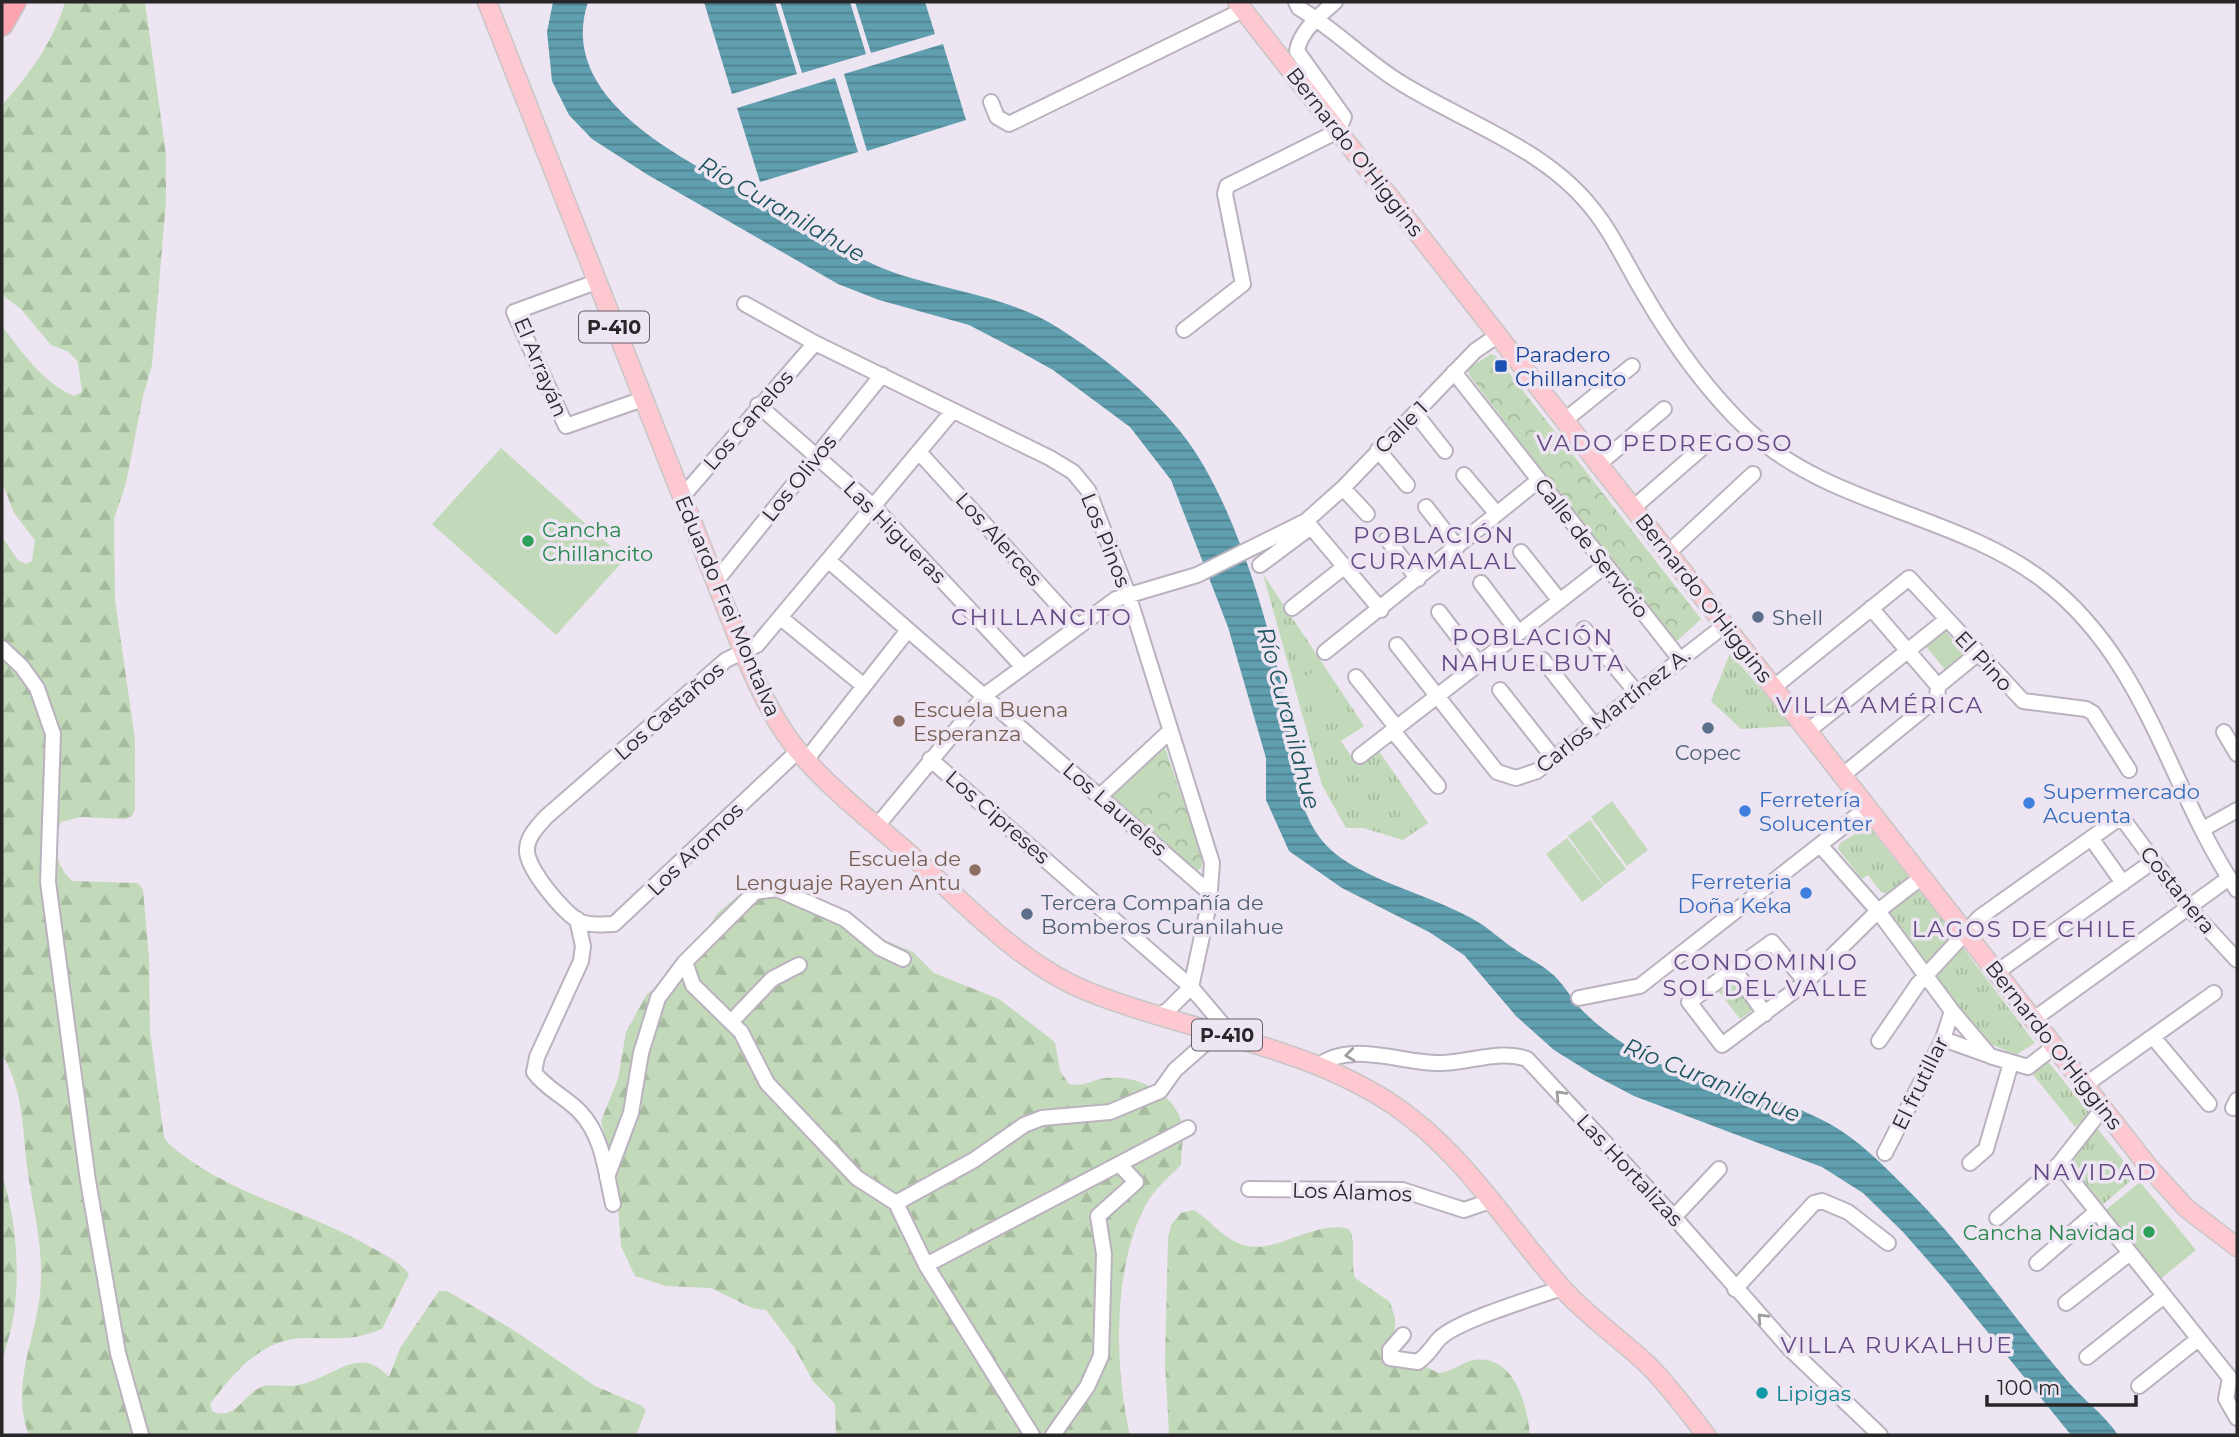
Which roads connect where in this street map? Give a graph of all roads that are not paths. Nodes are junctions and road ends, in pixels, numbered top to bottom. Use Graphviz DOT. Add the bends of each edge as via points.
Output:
graph roads {
  1 [pos="15,2"];
  2 [pos="1296,2"];
  3 [pos="1335,2"];
  4 [pos="490,4"];
  5 [pos="1240,6"];
  6 [pos="1317,18"];
  7 [pos="2,25"];
  8 [pos="991,102"];
  9 [pos="1338,131"];
  10 [pos="596,282"];
  11 [pos="745,304"];
  12 [pos="1184,330"];
  13 [pos="1498,335"];
  14 [pos="814,343"];
  15 [pos="1632,366"];
  16 [pos="1454,372"];
  17 [pos="882,375"];
  18 [pos="643,399"];
  19 [pos="758,405"];
  20 [pos="1664,409"];
  21 [pos="952,412"];
  22 [pos="1415,413"];
  23 [pos="1565,421"];
  24 [pos="1710,441"];
  25 [pos="1378,450"];
  26 [pos="919,452"];
  27 [pos="1445,452"];
  28 [pos="817,456"];
  29 [pos="1599,464"];
  30 [pos="1753,474"];
  31 [pos="1464,475"];
  32 [pos="1539,480"];
  33 [pos="1407,485"];
  34 [pos="1343,488"];
  35 [pos="681,498"];
  36 [pos="874,507"];
  37 [pos="1426,507"];
  38 [pos="1633,508"];
  39 [pos="1367,514"];
  40 [pos="1497,514"];
  41 [pos="1309,524"];
  42 [pos="1387,539"];
  43 [pos="1457,547"];
  44 [pos="1521,552"];
  45 [pos="1668,553"];
  46 [pos="829,561"];
  47 [pos="1260,565"];
  48 [pos="1606,565"];
  49 [pos="1344,567"];
  50 [pos="1418,579"];
  51 [pos="716,581"];
  52 [pos="1481,583"];
  53 [pos="1128,594"];
  54 [pos="1560,601"];
  55 [pos="1293,608"];
  56 [pos="1871,608"];
  57 [pos="1381,610"];
  58 [pos="1439,612"];
  59 [pos="781,618"];
  60 [pos="1946,620"];
  61 [pos="1725,625"];
  62 [pos="1079,627"];
  63 [pos="1584,629"];
  64 [pos="908,630"];
  65 [pos="1518,633"];
  66 [pos="1397,645"];
  67 [pos="2,648"];
  68 [pos="743,651"];
  69 [pos="1908,651"];
  70 [pos="1325,652"];
  71 [pos="1977,654"];
  72 [pos="1679,658"];
  73 [pos="1543,660"];
  74 [pos="1479,664"];
  75 [pos="1023,667"];
  76 [pos="1356,677"];
  77 [pos="864,687"];
  78 [pos="1774,687"];
  79 [pos="1938,687"];
  80 [pos="1500,690"];
  81 [pos="1637,692"];
  82 [pos="985,695"];
  83 [pos="1437,697"];
  84 [pos="1595,726"];
  85 [pos="1395,729"];
  86 [pos="1808,730"];
  87 [pos="1170,731"];
  88 [pos="2224,733"];
  89 [pos="2237,754"];
  90 [pos="802,756"];
  91 [pos="1360,756"];
  92 [pos="1552,756"];
  93 [pos="930,759"];
  94 [pos="2129,770"];
  95 [pos="1843,775"];
  96 [pos="1438,786"];
  97 [pos="1100,796"];
  98 [pos="1868,807"];
  99 [pos="2237,810"];
  100 [pos="877,825"];
  101 [pos="2203,829"];
  102 [pos="2091,838"];
  103 [pos="1820,845"];
  104 [pos="2152,862"];
  105 [pos="1922,877"];
  106 [pos="2123,883"];
  107 [pos="2233,884"];
  108 [pos="1210,892"];
  109 [pos="2188,906"];
  110 [pos="1878,911"];
  111 [pos="580,921"];
  112 [pos="1966,932"];
  113 [pos="903,959"];
  114 [pos="2237,960"];
  115 [pos="685,962"];
  116 [pos="799,965"];
  117 [pos="1734,970"];
  118 [pos="1997,972"];
  119 [pos="1925,976"];
  120 [pos="1805,982"];
  121 [pos="1191,987"];
  122 [pos="2214,993"];
  123 [pos="1579,998"];
  124 [pos="1952,1011"];
  125 [pos="1765,1014"];
  126 [pos="1158,1016"];
  127 [pos="2034,1019"];
  128 [pos="732,1022"];
  129 [pos="1226,1035"];
  130 [pos="2153,1037"];
  131 [pos="1942,1039"];
  132 [pos="1879,1041"];
  133 [pos="2055,1046"];
  134 [pos="1990,1056"];
  135 [pos="2011,1063"];
  136 [pos="1318,1066"];
  137 [pos="2085,1085"];
  138 [pos="2209,1104"];
  139 [pos="2104,1108"];
  140 [pos="1188,1128"];
  141 [pos="1885,1153"];
  142 [pos="1970,1163"];
  143 [pos="1119,1164"];
  144 [pos="2059,1164"];
  145 [pos="1719,1169"];
  146 [pos="607,1177"];
  147 [pos="1249,1189"];
  148 [pos="1493,1200"];
  149 [pos="896,1203"];
  150 [pos="613,1204"];
  151 [pos="2096,1212"];
  152 [pos="1674,1217"];
  153 [pos="1997,1218"];
  154 [pos="1888,1243"];
  155 [pos="2237,1247"];
  156 [pos="2130,1253"];
  157 [pos="2037,1263"];
  158 [pos="926,1265"];
  159 [pos="1562,1288"];
  160 [pos="1735,1289"];
  161 [pos="2164,1296"];
  162 [pos="2066,1303"];
  163 [pos="1403,1335"];
  164 [pos="2197,1340"];
  165 [pos="2087,1357"];
  166 [pos="2230,1371"];
  167 [pos="2138,1386"];
  168 [pos="2237,1418"];
  169 [pos="141,1435"];
  170 [pos="1032,1435"];
  171 [pos="1053,1435"];
  172 [pos="1706,1435"];
  173 [pos="1880,1435"];
  1 -- 7 [label="highway"];
  2 -- 6 [label="street"];
  3 -- 6 [label="street"];
  4 -- 10 [label="main road, Eduardo Frei Montalva / P-410"];
  5 -- 8 [label="street" via="1009,124 997,117"];
  5 -- 9 [label="main road, Bernardo O'Higgins"];
  6 -- 9 [label="street" via="1298,44 1297,53 1343,117"];
  6 -- 101 [label="street" via="1389,75 1528,155 1576,190 1604,226 1689,364 1768,446 1814,475 1983,544 2057,592 2099,636 2138,693"];
  9 -- 12 [label="street" via="1227,186 1243,284"];
  9 -- 13 [label="main road, Bernardo O'Higgins"];
  10 -- 18 [label="main road, Eduardo Frei Montalva / P-410"];
  10 -- 18 [label="street, El Arrayán" via="514,312 566,426"];
  11 -- 14 [label="street, Los Pinos"];
  13 -- 16 [label="street, Calle 1"];
  13 -- 23 [label="main road, Bernardo O'Higgins"];
  14 -- 17 [label="street, Los Pinos"];
  14 -- 19 [label="street, Los Canelos"];
  15 -- 23 [label="street"];
  16 -- 22 [label="street, Calle 1"];
  16 -- 32 [label="street, Calle de Servicio"];
  17 -- 21 [label="street, Los Pinos"];
  17 -- 28 [label="street, Los Olivos"];
  18 -- 35 [label="main road, Eduardo Frei Montalva / P-410"];
  19 -- 28 [label="street, Las Higueras"];
  19 -- 35 [label="street, Los Canelos"];
  20 -- 29 [label="street"];
  21 -- 26 [label="street, Los Castaños"];
  21 -- 53 [label="street, Los Pinos" via="1073,472 1088,490"];
  22 -- 25 [label="street, Calle 1"];
  22 -- 27 [label="street"];
  23 -- 29 [label="main road, Bernardo O'Higgins"];
  24 -- 38 [label="street"];
  25 -- 33 [label="street"];
  25 -- 34 [label="street, Calle 1"];
  26 -- 36 [label="street, Los Castaños"];
  26 -- 62 [label="street, Los Alerces"];
  28 -- 36 [label="street, Las Higueras"];
  28 -- 51 [label="street, Los Olivos"];
  29 -- 38 [label="main road, Bernardo O'Higgins"];
  30 -- 45 [label="street"];
  31 -- 40 [label="street"];
  32 -- 40 [label="street"];
  32 -- 48 [label="street, Calle de Servicio"];
  34 -- 39 [label="street"];
  34 -- 41 [label="street, Calle 1"];
  35 -- 51 [label="main road, Eduardo Frei Montalva / P-410"];
  36 -- 46 [label="street, Los Castaños"];
  36 -- 75 [label="street, Las Higueras"];
  37 -- 43 [label="street"];
  38 -- 45 [label="main road, Bernardo O'Higgins"];
  40 -- 43 [label="street"];
  41 -- 47 [label="street"];
  41 -- 49 [label="street"];
  41 -- 53 [label="street" via="1197,575"];
  42 -- 50 [label="street"];
  43 -- 50 [label="street"];
  44 -- 54 [label="street"];
  45 -- 61 [label="main road, Bernardo O'Higgins"];
  46 -- 59 [label="street, Los Castaños"];
  46 -- 64 [label="street, Los Laureles"];
  48 -- 54 [label="street"];
  48 -- 72 [label="street, Calle de Servicio"];
  49 -- 55 [label="street"];
  49 -- 57 [label="street"];
  50 -- 57 [label="street"];
  51 -- 68 [label="main road, Eduardo Frei Montalva / P-410"];
  52 -- 65 [label="street"];
  53 -- 62 [label="street"];
  53 -- 87 [label="street, Los Pinos"];
  54 -- 65 [label="street"];
  56 -- 60 [label="street, El Pino" via="1909,578"];
  56 -- 69 [label="street"];
  56 -- 78 [label="street"];
  57 -- 70 [label="street"];
  58 -- 74 [label="street"];
  59 -- 68 [label="street, Los Castaños" via="757,645"];
  59 -- 77 [label="street"];
  60 -- 69 [label="street"];
  60 -- 71 [label="street, El Pino"];
  61 -- 72 [label="street, Carlos Martínez A."];
  61 -- 78 [label="main road, Bernardo O'Higgins"];
  62 -- 75 [label="street"];
  63 -- 81 [label="street"];
  64 -- 77 [label="street, Los Aromos"];
  64 -- 82 [label="street, Los Laureles"];
  65 -- 74 [label="street"];
  66 -- 83 [label="street"];
  67 -- 169 [label="street" via="37,688 52,734 49,892 88,1181 118,1353"];
  68 -- 90 [label="main road, Eduardo Frei Montalva / P-410" via="765,701"];
  68 -- 111 [label="street, Los Castaños" via="726,660 534,830 528,841 528,861 534,873"];
  69 -- 79 [label="street"];
  69 -- 86 [label="street"];
  71 -- 79 [label="street"];
  71 -- 94 [label="street, El Pino" via="2025,702 2091,711"];
  72 -- 81 [label="street, Carlos Martínez A."];
  73 -- 84 [label="street"];
  74 -- 83 [label="street"];
  75 -- 82 [label="street"];
  76 -- 85 [label="street"];
  77 -- 90 [label="street, Los Aromos"];
  78 -- 86 [label="main road, Bernardo O'Higgins"];
  79 -- 95 [label="street" via="1937,698"];
  80 -- 92 [label="street"];
  81 -- 84 [label="street, Carlos Martínez A."];
  82 -- 93 [label="street"];
  82 -- 97 [label="street, Los Laureles"];
  83 -- 85 [label="street"];
  83 -- 92 [label="street, Carlos Martínez A." via="1497,772 1512,777 1528,775"];
  84 -- 92 [label="street, Carlos Martínez A."];
  85 -- 91 [label="street"];
  85 -- 96 [label="street"];
  86 -- 95 [label="main road, Bernardo O'Higgins"];
  87 -- 97 [label="street"];
  87 -- 108 [label="street, Los Pinos" via="1212,863"];
  88 -- 89 [label="street"];
  90 -- 100 [label="main road, Eduardo Frei Montalva / P-410"];
  90 -- 111 [label="street, Los Aromos" via="625,915 614,923"];
  93 -- 100 [label="street"];
  93 -- 121 [label="street, Los Cipreses"];
  95 -- 98 [label="main road, Bernardo O'Higgins"];
  97 -- 108 [label="street, Los Laureles"];
  98 -- 103 [label="street"];
  98 -- 105 [label="main road, Bernardo O'Higgins"];
  99 -- 101 [label="street"];
  100 -- 126 [label="main road, Eduardo Frei Montalva / P-410" via="1035,963 1088,992"];
  101 -- 107 [label="street"];
  102 -- 104 [label="street, Costanera" via="2121,819"];
  102 -- 106 [label="street"];
  102 -- 112 [label="street" via="1980,917"];
  103 -- 110 [label="street"];
  103 -- 123 [label="street" via="1640,986"];
  104 -- 106 [label="street"];
  104 -- 109 [label="street, Costanera"];
  105 -- 110 [label="street"];
  105 -- 112 [label="main road, Bernardo O'Higgins"];
  106 -- 118 [label="street"];
  107 -- 109 [label="street"];
  108 -- 121 [label="street, Los Pinos"];
  109 -- 114 [label="street, Costanera"];
  109 -- 127 [label="street"];
  110 -- 119 [label="street"];
  110 -- 120 [label="street"];
  111 -- 146 [label="street" via="581,961 534,1072 582,1114 601,1149"];
  112 -- 118 [label="main road, Bernardo O'Higgins"];
  112 -- 119 [label="street"];
  113 -- 115 [label="street" via="880,948 845,919 767,889 755,892"];
  115 -- 128 [label="street" via="693,985"];
  115 -- 146 [label="street" via="658,998 641,1053 631,1113"];
  116 -- 128 [label="street" via="772,979"];
  117 -- 120 [label="street" via="1772,942"];
  117 -- 125 [label="street"];
  117 -- 125 [label="street" via="1689,1002 1722,1045"];
  118 -- 127 [label="main road, Bernardo O'Higgins"];
  119 -- 124 [label="street"];
  119 -- 132 [label="street"];
  120 -- 125 [label="street"];
  121 -- 126 [label="street"];
  121 -- 129 [label="street"];
  122 -- 130 [label="street"];
  124 -- 131 [label="street, El frutillar"];
  124 -- 134 [label="street"];
  126 -- 129 [label="main road, Eduardo Frei Montalva / P-410"];
  127 -- 133 [label="main road, Bernardo O'Higgins"];
  128 -- 149 [label="street" via="767,1083 857,1178"];
  129 -- 136 [label="main road, Eduardo Frei Montalva / P-410"];
  129 -- 149 [label="street" via="1175,1070 1160,1091 1110,1112 1042,1118 1024,1125 974,1160"];
  130 -- 137 [label="street"];
  130 -- 138 [label="street"];
  131 -- 134 [label="street"];
  131 -- 141 [label="street, El frutillar"];
  133 -- 135 [label="street" via="2028,1067"];
  133 -- 137 [label="main road, Bernardo O'Higgins"];
  134 -- 135 [label="street"];
  135 -- 142 [label="street" via="1986,1149"];
  136 -- 148 [label="main road, Eduardo Frei Montalva / P-410" via="1376,1094 1421,1125"];
  152 -- 136 [label="street, Las Hortalizas, one-way" via="1527,1059 1508,1055 1426,1063 1364,1054 1338,1057"];
  137 -- 139 [label="main road, Bernardo O'Higgins"];
  139 -- 144 [label="street"];
  139 -- 155 [label="main road, Bernardo O'Higgins" via="2175,1196"];
  140 -- 143 [label="street"];
  143 -- 158 [label="street"];
  143 -- 171 [label="street" via="1136,1182 1098,1216 1104,1254 1101,1356 1087,1387"];
  144 -- 151 [label="street"];
  144 -- 153 [label="street"];
  145 -- 152 [label="street"];
  146 -- 150 [label="street"];
  147 -- 148 [label="street, Los Álamos" via="1402,1190 1464,1210"];
  148 -- 159 [label="main road, Eduardo Frei Montalva / P-410"];
  149 -- 158 [label="street"];
  151 -- 156 [label="street"];
  151 -- 157 [label="street"];
  152 -- 160 [label="street, Las Hortalizas"];
  154 -- 160 [label="street" via="1848,1212 1822,1201 1814,1203"];
  156 -- 161 [label="street"];
  156 -- 162 [label="street"];
  158 -- 170 [label="street"];
  159 -- 163 [label="street" via="1480,1317 1440,1338 1419,1362 1390,1358 1390,1350"];
  159 -- 172 [label="main road, Eduardo Frei Montalva / P-410" via="1650,1367"];
  173 -- 160 [label="street, Las Hortalizas, one-way" via="1811,1371"];
  161 -- 164 [label="street"];
  161 -- 165 [label="street"];
  164 -- 166 [label="street"];
  164 -- 167 [label="street"];
  166 -- 168 [label="street" via="2226,1399"];
}
